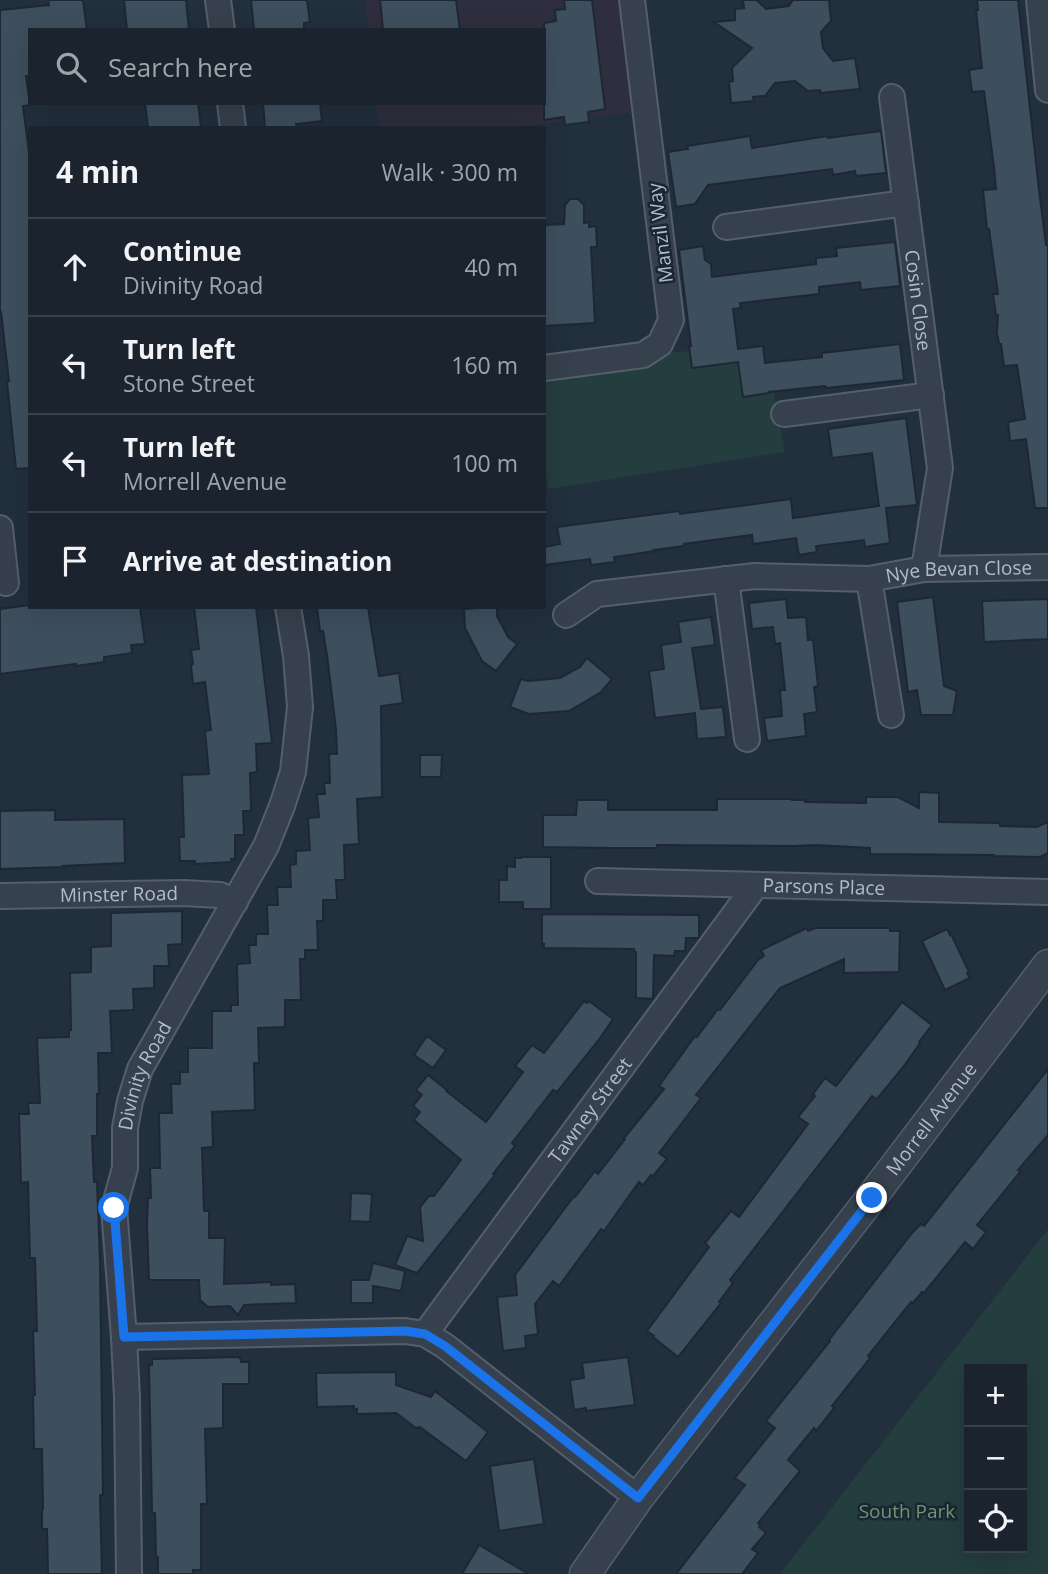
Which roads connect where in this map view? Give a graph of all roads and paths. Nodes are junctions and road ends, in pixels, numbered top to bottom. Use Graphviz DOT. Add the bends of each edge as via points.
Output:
graph roads {
  1 [pos="218,0"];
  2 [pos="632,0"];
  3 [pos="1039,0"];
  4 [pos="222,28"];
  5 [pos="1048,90"];
  6 [pos="892,97"];
  7 [pos="230,105"];
  8 [pos="233,126"];
  9 [pos="906,203"];
  10 [pos="726,227"];
  11 [pos="546,368"];
  12 [pos="931,395"];
  13 [pos="784,414"];
  14 [pos="0,528"];
  15 [pos="1048,566"];
  16 [pos="924,569"];
  17 [pos="726,579"];
  18 [pos="869,579"];
  19 [pos="12,582"];
  20 [pos="288,609"];
  21 [pos="566,615"];
  22 [pos="891,715"];
  23 [pos="747,739"];
  24 [pos="598,881"];
  25 [pos="756,885"];
  26 [pos="1048,892"];
  27 [pos="0,897"];
  28 [pos="235,902"];
  29 [pos="1048,965"];
  30 [pos="425,1334"];
  31 [pos="124,1337"];
  32 [pos="638,1498"];
  33 [pos="129,1574"];
  34 [pos="585,1574"];
  1 -- 4 [label="street"];
  2 -- 11 [label="street, Manzil Way" via="671,320 660,344 643,355"];
  3 -- 5 [label="street"];
  6 -- 9 [label="street, Cosin Close"];
  7 -- 8 [label="street"];
  9 -- 10 [label="street"];
  9 -- 12 [label="street, Cosin Close"];
  12 -- 13 [label="street"];
  12 -- 16 [label="street, Cosin Close" via="940,468"];
  14 -- 19 [label="street"];
  15 -- 16 [label="street, Nye Bevan Close"];
  16 -- 18 [label="street, Nye Bevan Close"];
  17 -- 18 [label="street, Nye Bevan Close"];
  17 -- 21 [label="street, Nye Bevan Close" via="597,594"];
  17 -- 23 [label="street"];
  18 -- 22 [label="street, Nye Bevan Close"];
  20 -- 28 [label="street, Divinity Road" via="300,707 293,772 266,846"];
  24 -- 25 [label="street, Parsons Place"];
  25 -- 26 [label="street, Parsons Place"];
  25 -- 30 [label="street, Tawney Street"];
  27 -- 28 [label="street, Minster Road" via="183,893 220,895"];
  28 -- 31 [label="street, Divinity Road" via="140,1069 130,1101 125,1168 114,1208"];
  29 -- 32 [label="street, Morrell Avenue"];
  30 -- 31 [label="street"];
  30 -- 32 [label="street"];
  31 -- 33 [label="street, Divinity Road"];
  32 -- 34 [label="street, Morrell Avenue"];
}
